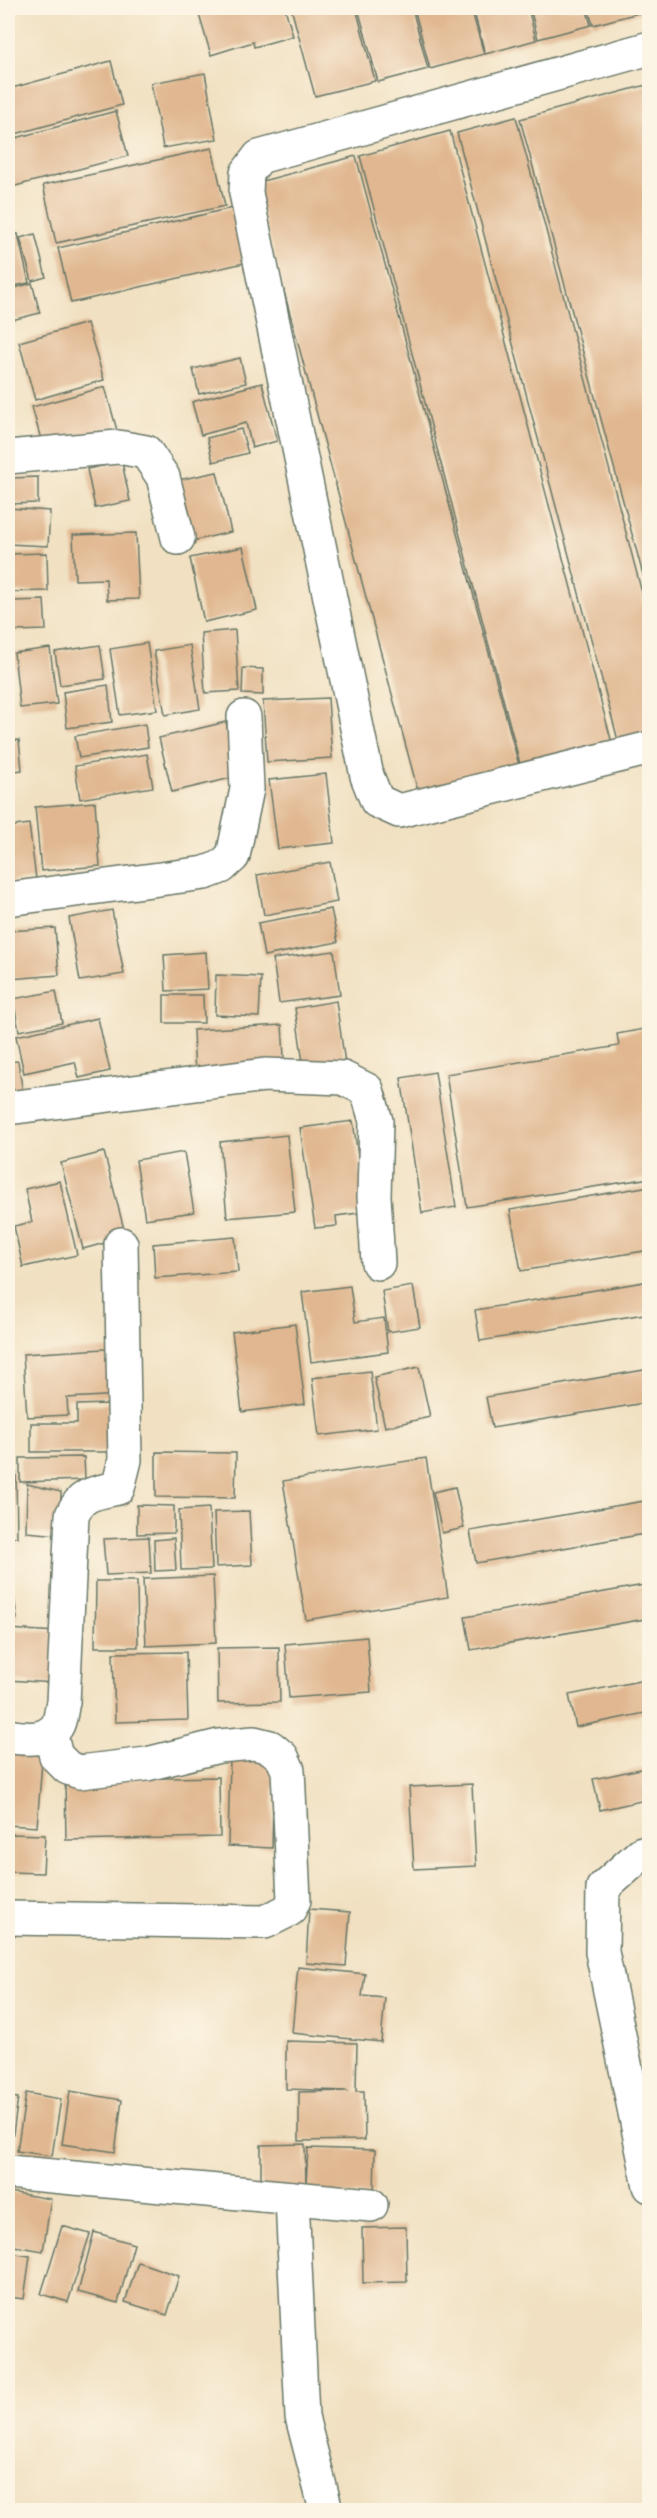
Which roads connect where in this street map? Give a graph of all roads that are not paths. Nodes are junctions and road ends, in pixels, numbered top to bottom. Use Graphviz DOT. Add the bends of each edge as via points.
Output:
graph roads {
  1 [pos="650,48"];
  2 [pos="8,457"];
  3 [pos="178,538"];
  4 [pos="244,717"];
  5 [pos="650,748"];
  6 [pos="8,899"];
  7 [pos="8,1108"];
  8 [pos="121,1244"];
  9 [pos="378,1263"];
  10 [pos="50,1732"];
  11 [pos="8,1736"];
  12 [pos="650,1852"];
  13 [pos="8,1918"];
  14 [pos="8,2172"];
  15 [pos="650,2186"];
  16 [pos="292,2198"];
  17 [pos="371,2205"];
  18 [pos="326,2511"];
  1 -- 5 [label="street" via="259,158 247,173 246,192 365,765 377,801 399,811"];
  2 -- 3 [label="street" via="118,447 146,452 163,477"];
  4 -- 6 [label="street" via="247,789 233,856 221,867 205,873"];
  7 -- 9 [label="street" via="265,1075 343,1078 366,1090 376,1121 374,1196"];
  8 -- 10 [label="street" via="124,1460 118,1488 87,1495 72,1515 63,1702 58,1725"];
  10 -- 11 [label="street" via="24,1739"];
  10 -- 13 [label="street" via="56,1756 68,1768 80,1772 147,1764 219,1746 254,1743 270,1747 282,1757 288,1770 294,1900 289,1910 265,1922"];
  12 -- 15 [label="street" via="642,1853 603,1888 602,1952"];
  14 -- 16 [label="street"];
  16 -- 17 [label="street"];
  16 -- 18 [label="street" via="302,2417"];
}
